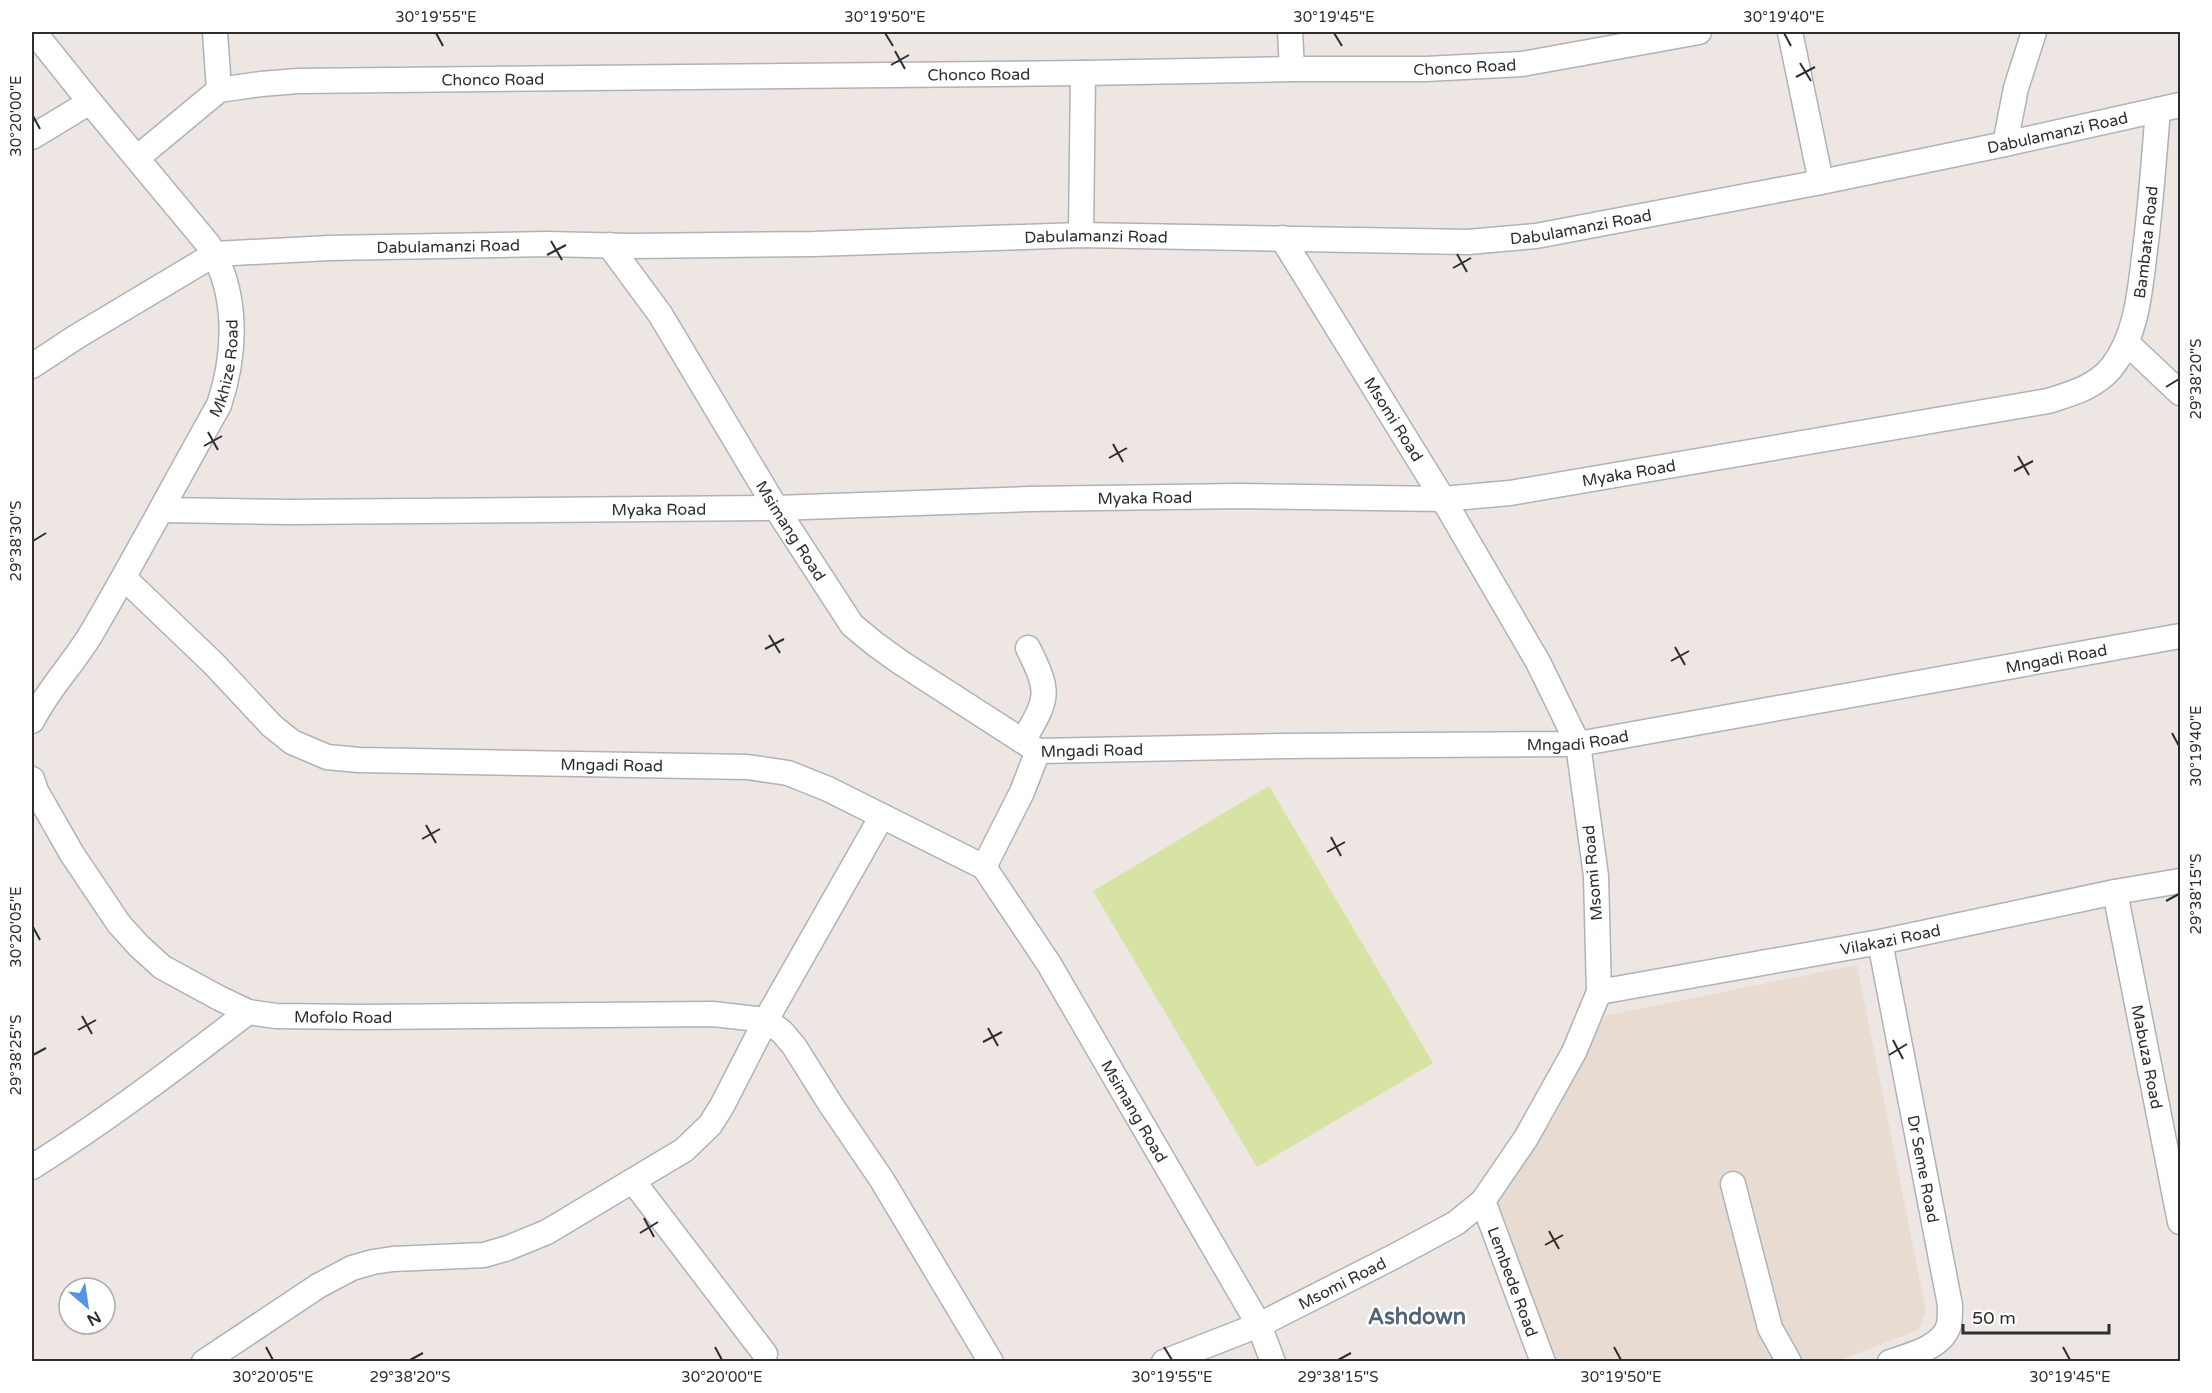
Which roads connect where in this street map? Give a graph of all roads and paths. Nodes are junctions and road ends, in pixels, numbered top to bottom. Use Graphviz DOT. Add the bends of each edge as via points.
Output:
graph roads {
  1 [pos="34,32"];
  2 [pos="215,32"];
  3 [pos="1290,32"];
  4 [pos="1699,32"];
  5 [pos="1790,32"];
  6 [pos="2034,32"];
  7 [pos="1292,69"];
  8 [pos="1083,73"];
  9 [pos="219,90"];
  10 [pos="90,102"];
  11 [pos="2169,107"];
  12 [pos="32,137"];
  13 [pos="2005,144"];
  14 [pos="137,158"];
  15 [pos="1821,182"];
  16 [pos="1081,235"];
  17 [pos="1281,237"];
  18 [pos="609,245"];
  19 [pos="215,254"];
  20 [pos="2127,343"];
  21 [pos="32,366"];
  22 [pos="2111,368"];
  23 [pos="2181,393"];
  24 [pos="1443,499"];
  25 [pos="776,508"];
  26 [pos="163,510"];
  27 [pos="124,578"];
  28 [pos="2181,636"];
  29 [pos="1028,648"];
  30 [pos="32,721"];
  31 [pos="1578,744"];
  32 [pos="1031,746"];
  33 [pos="32,779"];
  34 [pos="882,816"];
  35 [pos="984,867"];
  36 [pos="2181,881"];
  37 [pos="2115,892"];
  38 [pos="1880,942"];
  39 [pos="1599,992"];
  40 [pos="248,1012"];
  41 [pos="766,1020"];
  42 [pos="2172,1129"];
  43 [pos="34,1160"];
  44 [pos="633,1181"];
  45 [pos="1733,1184"];
  46 [pos="1482,1201"];
  47 [pos="2181,1222"];
  48 [pos="1259,1325"];
  49 [pos="765,1354"];
  50 [pos="204,1362"];
  51 [pos="991,1362"];
  52 [pos="1164,1362"];
  53 [pos="1274,1362"];
  54 [pos="1543,1362"];
  55 [pos="1789,1362"];
  56 [pos="1890,1362"];
  1 -- 10 [label="street, Mkhize Road"];
  2 -- 9 [label="street"];
  3 -- 7 [label="street"];
  4 -- 7 [label="street, Chonco Road" via="1522,64"];
  5 -- 15 [label="street"];
  6 -- 13 [label="street" via="2016,88"];
  7 -- 8 [label="street, Chonco Road"];
  8 -- 9 [label="street, Chonco Road" via="298,81"];
  8 -- 16 [label="street"];
  9 -- 14 [label="street"];
  10 -- 12 [label="street"];
  10 -- 14 [label="street, Mkhize Road"];
  11 -- 13 [label="street, Dabulamanzi Road"];
  11 -- 20 [label="street, Bambata Road"];
  13 -- 15 [label="street, Dabulamanzi Road"];
  14 -- 19 [label="street, Mkhize Road"];
  15 -- 17 [label="street, Dabulamanzi Road" via="1536,236 1468,242"];
  16 -- 17 [label="street, Dabulamanzi Road"];
  16 -- 18 [label="street, Dabulamanzi Road" via="814,244"];
  17 -- 24 [label="street, Msomi Road"];
  18 -- 19 [label="street, Dabulamanzi Road" via="329,248"];
  18 -- 25 [label="street, Msimang Road" via="660,314"];
  19 -- 21 [label="street, Dabulamanzi Road"];
  19 -- 26 [label="street, Mkhize Road" via="226,287 232,329 228,379 219,405"];
  20 -- 22 [label="street, Bambata Road"];
  20 -- 23 [label="street"];
  22 -- 24 [label="street, Myaka Road" via="2080,391 2048,401 1532,489"];
  24 -- 25 [label="street, Myaka Road" via="1239,495"];
  24 -- 31 [label="street, Msomi Road" via="1538,662"];
  25 -- 26 [label="street, Myaka Road"];
  25 -- 32 [label="street, Msimang Road" via="852,625 900,662"];
  26 -- 27 [label="street, Mkhize Road"];
  27 -- 30 [label="street, Mkhize Road"];
  27 -- 34 [label="street, Mngadi Road" via="272,726 292,742 327,757 747,767 788,773"];
  28 -- 31 [label="street, Mngadi Road"];
  29 -- 32 [label="street" via="1045,692"];
  31 -- 32 [label="street, Mngadi Road"];
  31 -- 39 [label="street, Msomi Road" via="1596,876"];
  32 -- 35 [label="street, Mngadi Road" via="1022,792"];
  33 -- 40 [label="street, Mofolo Road" via="72,854 119,924 139,946 162,967"];
  34 -- 35 [label="street, Mngadi Road"];
  34 -- 41 [label="street"];
  35 -- 48 [label="street, Msimang Road" via="1049,964"];
  36 -- 37 [label="street, Vilakazi Road"];
  37 -- 38 [label="street, Vilakazi Road"];
  37 -- 42 [label="street, Mabuza Road"];
  38 -- 39 [label="street, Vilakazi Road"];
  38 -- 56 [label="street, Dr Seme Road" via="1950,1305 1949,1325 1942,1337"];
  39 -- 46 [label="street, Msomi Road" via="1574,1052 1542,1110"];
  40 -- 41 [label="street, Mofolo Road" via="363,1017 713,1014"];
  40 -- 43 [label="street" via="158,1082"];
  41 -- 44 [label="street" via="710,1125 684,1150"];
  41 -- 51 [label="street" via="794,1046 882,1180"];
  42 -- 47 [label="street, Mabuza Road"];
  44 -- 49 [label="street"];
  44 -- 50 [label="street" via="547,1232 492,1253 393,1259 352,1268 318,1286"];
  45 -- 55 [label="street" via="1770,1328"];
  46 -- 48 [label="street, Msomi Road" via="1456,1223"];
  46 -- 54 [label="street, Lembede Road"];
  48 -- 52 [label="street, Msomi Road"];
  48 -- 53 [label="street, Msimang Road"];
}
